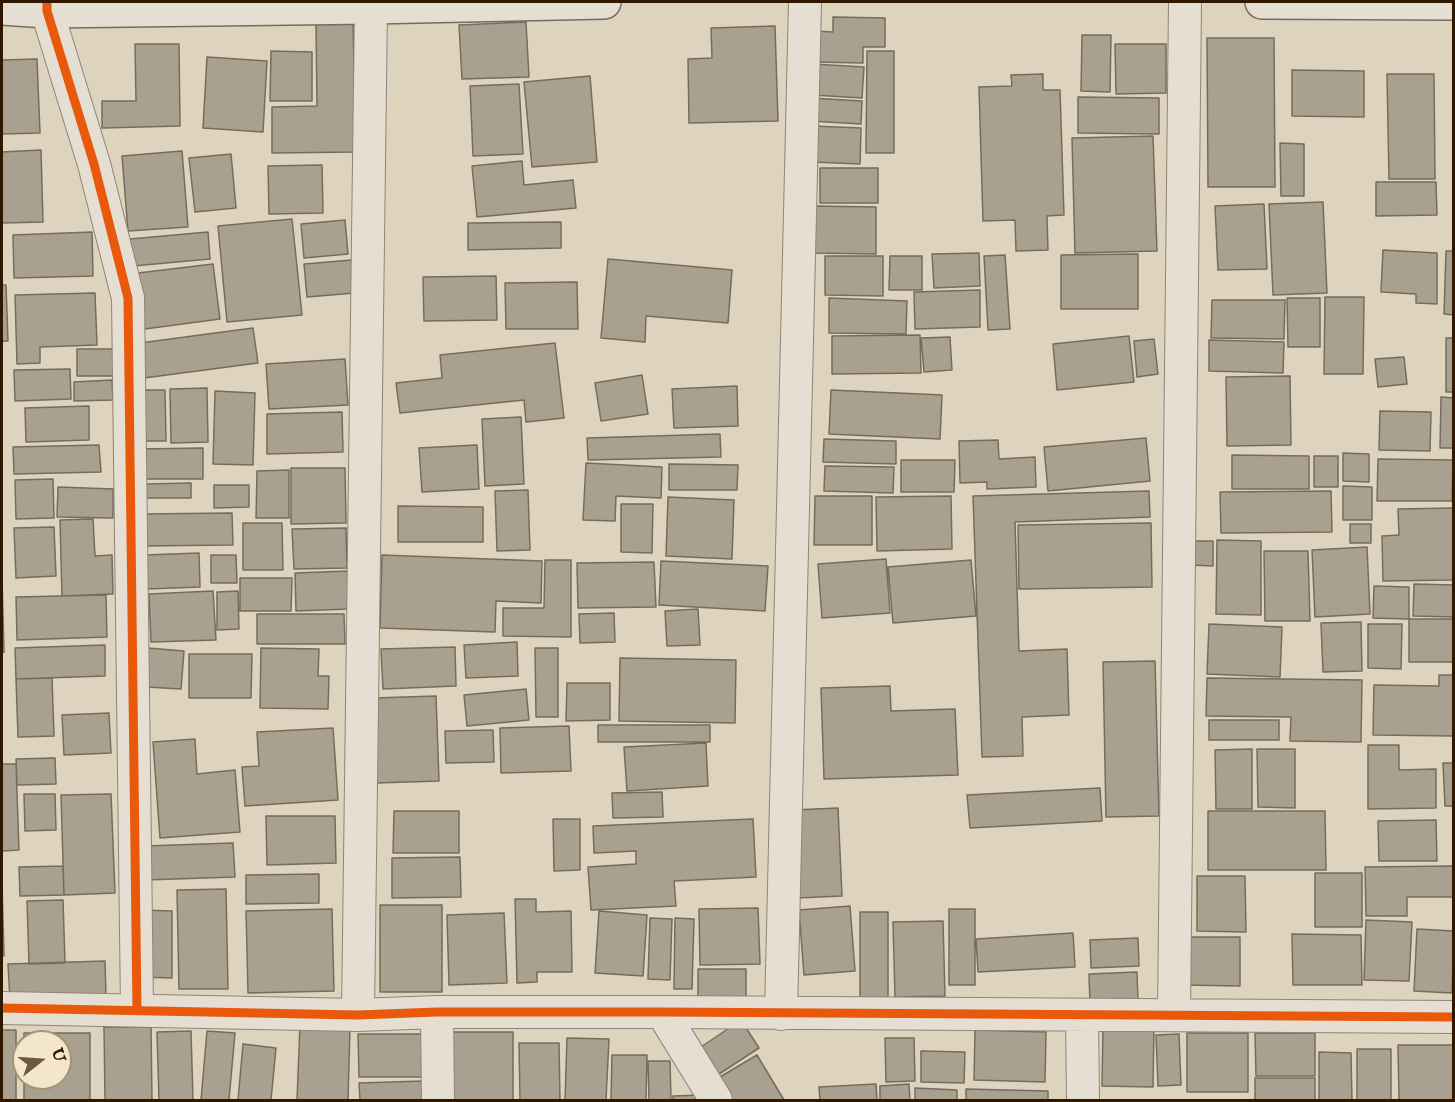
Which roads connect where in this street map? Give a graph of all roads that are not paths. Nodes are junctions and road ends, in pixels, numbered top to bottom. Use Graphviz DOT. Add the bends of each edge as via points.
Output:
graph roads {
  1 [pos="604,2"];
  2 [pos="805,2"];
  3 [pos="1185,2"];
  4 [pos="1262,2"];
  5 [pos="1454,3"];
  6 [pos="47,6"];
  7 [pos="371,7"];
  8 [pos="2,8"];
  9 [pos="2,1008"];
  10 [pos="136,1009"];
  11 [pos="436,1012"];
  12 [pos="662,1012"];
  13 [pos="781,1014"];
  14 [pos="1174,1014"];
  15 [pos="358,1015"];
  16 [pos="1082,1015"];
  17 [pos="1454,1017"];
  18 [pos="438,1101"];
  19 [pos="716,1101"];
  20 [pos="1083,1101"];
  1 -- 7 [label="street"];
  2 -- 13 [label="street"];
  3 -- 14 [label="street"];
  4 -- 5 [label="street"];
  6 -- 7 [label="street"];
  6 -- 8 [label="street"];
  6 -- 10 [label="street" via="94,164 128,298"];
  7 -- 15 [label="street"];
  9 -- 10 [label="street"];
  10 -- 15 [label="street"];
  11 -- 12 [label="street"];
  11 -- 15 [label="street"];
  11 -- 18 [label="street"];
  12 -- 13 [label="street"];
  12 -- 19 [label="street"];
  13 -- 16 [label="street"];
  14 -- 16 [label="street"];
  14 -- 17 [label="street"];
  16 -- 20 [label="street"];
}
